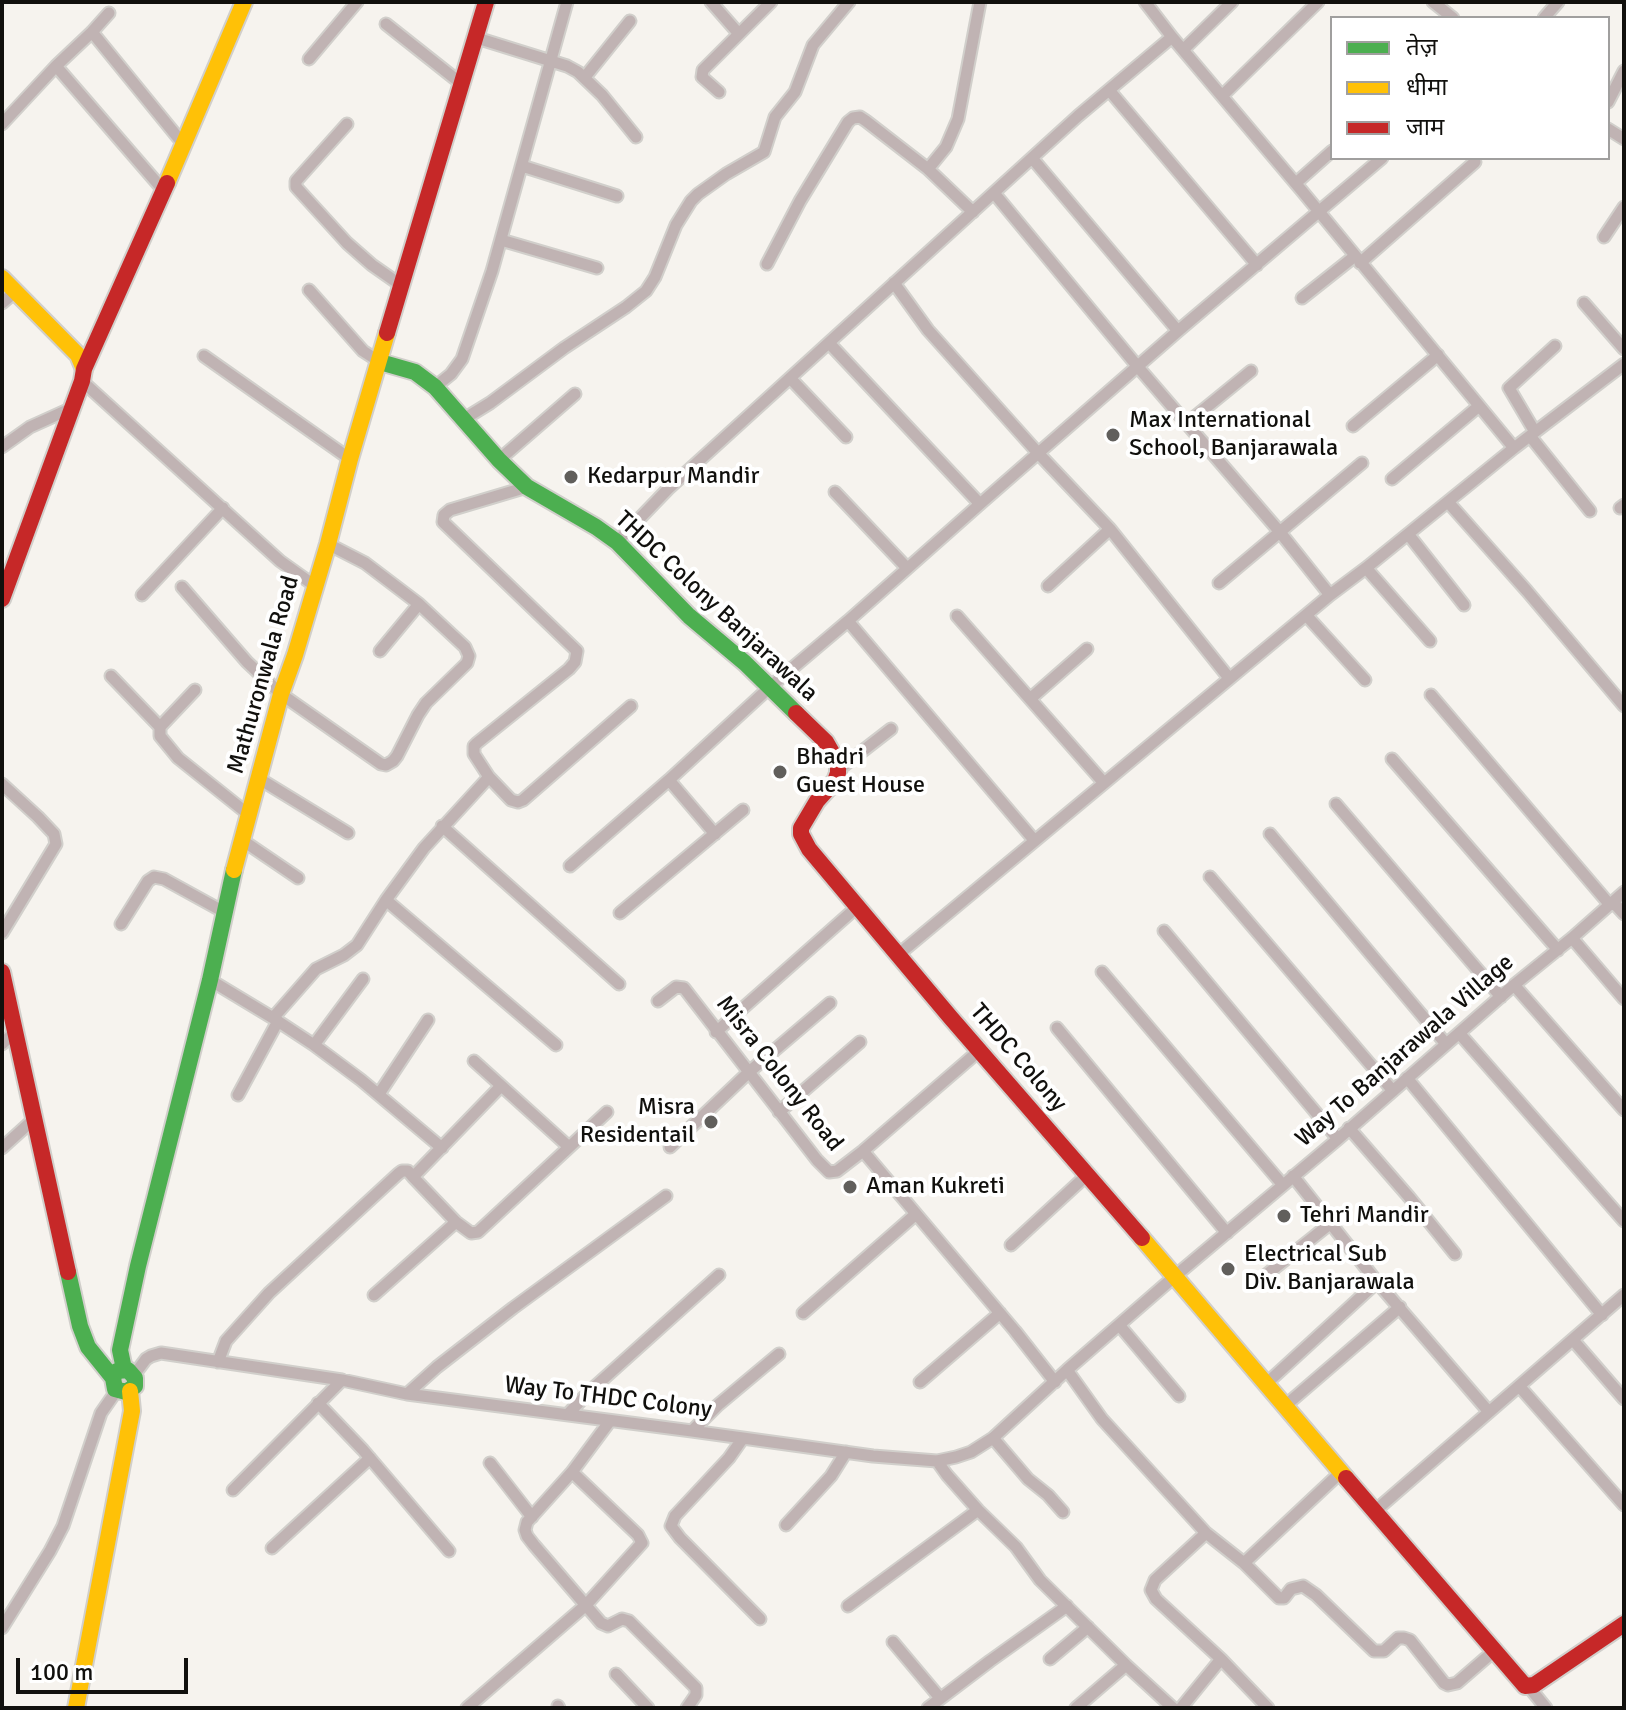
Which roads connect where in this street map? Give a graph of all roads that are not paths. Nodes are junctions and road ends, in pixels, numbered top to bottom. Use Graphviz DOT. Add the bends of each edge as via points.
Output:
graph roads {
  1 [pos="244,2"];
  2 [pos="357,2"];
  3 [pos="486,2"];
  4 [pos="567,2"];
  5 [pos="711,2"];
  6 [pos="771,2"];
  7 [pos="849,2"];
  8 [pos="980,2"];
  9 [pos="1232,2"];
  10 [pos="1318,2"];
  11 [pos="1433,2"];
  12 [pos="1149,3"];
  13 [pos="109,13"];
  14 [pos="1450,16"];
  15 [pos="630,21"];
  16 [pos="386,24"];
  17 [pos="92,32"];
  18 [pos="739,34"];
  19 [pos="1172,37"];
  20 [pos="477,38"];
  21 [pos="1183,50"];
  22 [pos="309,59"];
  23 [pos="550,61"];
  24 [pos="56,66"];
  25 [pos="1624,71"];
  26 [pos="585,77"];
  27 [pos="463,85"];
  28 [pos="1109,90"];
  29 [pos="719,92"];
  30 [pos="1222,96"];
  31 [pos="1610,98"];
  32 [pos="2,124"];
  33 [pos="347,124"];
  34 [pos="636,137"];
  35 [pos="184,145"];
  36 [pos="1330,153"];
  37 [pos="1032,158"];
  38 [pos="1380,160"];
  39 [pos="1475,162"];
  40 [pos="522,166"];
  41 [pos="928,169"];
  42 [pos="1296,183"];
  43 [pos="164,191"];
  44 [pos="994,193"];
  45 [pos="617,196"];
  46 [pos="1624,207"];
  47 [pos="973,212"];
  48 [pos="1319,212"];
  49 [pos="1604,237"];
  50 [pos="501,240"];
  51 [pos="1358,259"];
  52 [pos="767,264"];
  53 [pos="1257,265"];
  54 [pos="597,268"];
  55 [pos="2,278"];
  56 [pos="894,283"];
  57 [pos="402,286"];
  58 [pos="309,290"];
  59 [pos="16,291"];
  60 [pos="1302,298"];
  61 [pos="2,303"];
  62 [pos="1584,303"];
  63 [pos="1178,331"];
  64 [pos="829,343"];
  65 [pos="1555,346"];
  66 [pos="1624,349"];
  67 [pos="1438,355"];
  68 [pos="204,356"];
  69 [pos="380,362"];
  70 [pos="1624,364"];
  71 [pos="1138,367"];
  72 [pos="1251,371"];
  73 [pos="83,375"];
  74 [pos="790,378"];
  75 [pos="435,387"];
  76 [pos="575,394"];
  77 [pos="1479,406"];
  78 [pos="72,408"];
  79 [pos="464,419"];
  80 [pos="1186,424"];
  81 [pos="1353,426"];
  82 [pos="1533,434"];
  83 [pos="846,437"];
  84 [pos="2,447"];
  85 [pos="1514,448"];
  86 [pos="1038,453"];
  87 [pos="350,459"];
  88 [pos="499,460"];
  89 [pos="1362,463"];
  90 [pos="1392,479"];
  91 [pos="527,487"];
  92 [pos="835,492"];
  93 [pos="1448,502"];
  94 [pos="980,504"];
  95 [pos="223,508"];
  96 [pos="1590,511"];
  97 [pos="1110,529"];
  98 [pos="1279,531"];
  99 [pos="1408,534"];
  100 [pos="617,542"];
  101 [pos="328,544"];
  102 [pos="907,568"];
  103 [pos="1366,568"];
  104 [pos="1219,583"];
  105 [pos="315,586"];
  106 [pos="1048,586"];
  107 [pos="182,587"];
  108 [pos="142,595"];
  109 [pos="1330,595"];
  110 [pos="2,599"];
  111 [pos="419,604"];
  112 [pos="1464,605"];
  113 [pos="1306,615"];
  114 [pos="957,616"];
  115 [pos="848,621"];
  116 [pos="1430,641"];
  117 [pos="1087,649"];
  118 [pos="380,651"];
  119 [pos="111,676"];
  120 [pos="1229,678"];
  121 [pos="1365,680"];
  122 [pos="770,687"];
  123 [pos="195,690"];
  124 [pos="281,694"];
  125 [pos="1431,695"];
  126 [pos="1030,699"];
  127 [pos="631,706"];
  128 [pos="1624,706"];
  129 [pos="160,727"];
  130 [pos="891,729"];
  131 [pos="1392,759"];
  132 [pos="838,770"];
  133 [pos="489,777"];
  134 [pos="258,778"];
  135 [pos="669,780"];
  136 [pos="1104,783"];
  137 [pos="2,784"];
  138 [pos="1336,804"];
  139 [pos="743,810"];
  140 [pos="248,814"];
  141 [pos="442,826"];
  142 [pos="348,833"];
  143 [pos="715,834"];
  144 [pos="1270,834"];
  145 [pos="242,840"];
  146 [pos="1034,840"];
  147 [pos="570,866"];
  148 [pos="1210,877"];
  149 [pos="298,878"];
  150 [pos="1624,892"];
  151 [pos="386,900"];
  152 [pos="1612,903"];
  153 [pos="857,907"];
  154 [pos="224,912"];
  155 [pos="620,913"];
  156 [pos="1624,914"];
  157 [pos="121,924"];
  158 [pos="1164,931"];
  159 [pos="2,933"];
  160 [pos="1572,938"];
  161 [pos="1558,950"];
  162 [pos="899,954"];
  163 [pos="2,972"];
  164 [pos="1102,972"];
  165 [pos="363,979"];
  166 [pos="210,980"];
  167 [pos="619,984"];
  168 [pos="1514,985"];
  169 [pos="1501,997"];
  170 [pos="1624,999"];
  171 [pos="658,1001"];
  172 [pos="830,1003"];
  173 [pos="275,1019"];
  174 [pos="428,1020"];
  175 [pos="1057,1028"];
  176 [pos="15,1032"];
  177 [pos="716,1032"];
  178 [pos="1459,1033"];
  179 [pos="860,1042"];
  180 [pos="2,1044"];
  181 [pos="1446,1044"];
  182 [pos="314,1045"];
  183 [pos="556,1045"];
  184 [pos="980,1050"];
  185 [pos="474,1061"];
  186 [pos="749,1072"];
  187 [pos="1407,1078"];
  188 [pos="501,1086"];
  189 [pos="1393,1091"];
  190 [pos="379,1094"];
  191 [pos="238,1095"];
  192 [pos="1624,1110"];
  193 [pos="607,1112"];
  194 [pos="779,1112"];
  195 [pos="34,1119"];
  196 [pos="1349,1128"];
  197 [pos="1338,1139"];
  198 [pos="569,1147"];
  199 [pos="670,1147"];
  200 [pos="2,1148"];
  201 [pos="442,1148"];
  202 [pos="863,1151"];
  203 [pos="1087,1175"];
  204 [pos="1293,1176"];
  205 [pos="413,1177"];
  206 [pos="1282,1184"];
  207 [pos="666,1196"];
  208 [pos="916,1214"];
  209 [pos="1624,1221"];
  210 [pos="456,1222"];
  211 [pos="1331,1223"];
  212 [pos="1227,1233"];
  213 [pos="1011,1245"];
  214 [pos="1455,1254"];
  215 [pos="719,1275"];
  216 [pos="1266,1275"];
  217 [pos="1174,1277"];
  218 [pos="1377,1282"];
  219 [pos="374,1295"];
  220 [pos="1624,1295"];
  221 [pos="1400,1307"];
  222 [pos="803,1313"];
  223 [pos="1000,1313"];
  224 [pos="1602,1315"];
  225 [pos="1120,1326"];
  226 [pos="1573,1340"];
  227 [pos="779,1354"];
  228 [pos="218,1362"];
  229 [pos="1060,1376"];
  230 [pos="123,1380"];
  231 [pos="342,1380"];
  232 [pos="920,1382"];
  233 [pos="1267,1383"];
  234 [pos="1519,1386"];
  235 [pos="407,1394"];
  236 [pos="1179,1396"];
  237 [pos="1624,1399"];
  238 [pos="318,1403"];
  239 [pos="1285,1406"];
  240 [pos="1489,1412"];
  241 [pos="568,1414"];
  242 [pos="610,1421"];
  243 [pos="692,1431"];
  244 [pos="743,1438"];
  245 [pos="993,1438"];
  246 [pos="846,1452"];
  247 [pos="370,1458"];
  248 [pos="937,1461"];
  249 [pos="490,1463"];
  250 [pos="572,1472"];
  251 [pos="1341,1472"];
  252 [pos="233,1490"];
  253 [pos="1624,1505"];
  254 [pos="978,1510"];
  255 [pos="1375,1511"];
  256 [pos="1063,1512"];
  257 [pos="532,1517"];
  258 [pos="786,1525"];
  259 [pos="1206,1533"];
  260 [pos="272,1548"];
  261 [pos="449,1551"];
  262 [pos="1244,1563"];
  263 [pos="586,1605"];
  264 [pos="848,1606"];
  265 [pos="1067,1606"];
  266 [pos="760,1619"];
  267 [pos="1624,1624"];
  268 [pos="1088,1627"];
  269 [pos="2,1628"];
  270 [pos="893,1642"];
  271 [pos="1494,1651"];
  272 [pos="1050,1659"];
  273 [pos="1221,1659"];
  274 [pos="1126,1665"];
  275 [pos="616,1674"];
  276 [pos="1529,1687"];
  277 [pos="940,1698"];
  278 [pos="76,1708"];
  279 [pos="467,1708"];
  280 [pos="648,1708"];
  281 [pos="687,1708"];
  282 [pos="928,1708"];
  283 [pos="1076,1708"];
  284 [pos="1173,1708"];
  285 [pos="1181,1708"];
  286 [pos="1268,1708"];
  287 [pos="1546,1708"];
  1 -- 35 [label="street"];
  2 -- 22 [label="street"];
  3 -- 20 [label="street, Mathuronwala Road"];
  4 -- 23 [label="street"];
  5 -- 18 [label="street"];
  6 -- 18 [label="street"];
  7 -- 79 [label="street" via="813,45 795,92 775,117 763,153 691,201 646,291"];
  8 -- 41 [label="street" via="958,119 946,147"];
  9 -- 21 [label="street"];
  10 -- 30 [label="street"];
  11 -- 14 [label="street"];
  12 -- 19 [label="street"];
  13 -- 17 [label="street"];
  15 -- 26 [label="street"];
  16 -- 27 [label="street"];
  17 -- 24 [label="street"];
  17 -- 35 [label="street"];
  18 -- 29 [label="street" via="703,70 702,77"];
  19 -- 21 [label="street"];
  19 -- 28 [label="street"];
  20 -- 23 [label="street"];
  20 -- 27 [label="street, Mathuronwala Road"];
  21 -- 30 [label="street"];
  23 -- 26 [label="street"];
  23 -- 40 [label="street"];
  24 -- 32 [label="street"];
  24 -- 43 [label="street"];
  25 -- 31 [label="street"];
  26 -- 34 [label="street"];
  27 -- 57 [label="street, Mathuronwala Road"];
  28 -- 37 [label="street"];
  28 -- 53 [label="street"];
  30 -- 42 [label="street"];
  33 -- 57 [label="street" via="296,187 347,243"];
  35 -- 43 [label="street"];
  36 -- 42 [label="street"];
  37 -- 44 [label="street"];
  37 -- 63 [label="street"];
  38 -- 48 [label="street"];
  39 -- 51 [label="street"];
  40 -- 45 [label="street"];
  40 -- 50 [label="street"];
  41 -- 47 [label="street"];
  41 -- 52 [label="street" via="866,121 853,118"];
  42 -- 48 [label="street"];
  43 -- 73 [label="street"];
  44 -- 47 [label="street"];
  44 -- 71 [label="street"];
  46 -- 49 [label="street"];
  47 -- 56 [label="street"];
  48 -- 51 [label="street"];
  48 -- 53 [label="street"];
  50 -- 54 [label="street"];
  50 -- 75 [label="street" via="462,359"];
  51 -- 60 [label="street"];
  51 -- 67 [label="street"];
  53 -- 63 [label="street"];
  55 -- 59 [label="street"];
  56 -- 64 [label="street"];
  56 -- 86 [label="street" via="928,330"];
  57 -- 69 [label="street, Mathuronwala Road"];
  58 -- 69 [label="street" via="363,351"];
  59 -- 61 [label="street"];
  59 -- 73 [label="street" via="78,355"];
  62 -- 66 [label="street"];
  63 -- 71 [label="street"];
  64 -- 74 [label="street"];
  64 -- 94 [label="street"];
  65 -- 82 [label="street" via="1509,388"];
  67 -- 77 [label="street"];
  67 -- 81 [label="street"];
  68 -- 87 [label="street"];
  69 -- 75 [label="street, THDC Colony Banjarawala" via="415,372"];
  69 -- 87 [label="street, Mathuronwala Road"];
  70 -- 82 [label="street"];
  71 -- 80 [label="street"];
  71 -- 86 [label="street"];
  72 -- 80 [label="street"];
  73 -- 78 [label="street"];
  73 -- 95 [label="street"];
  74 -- 83 [label="street"];
  74 -- 100 [label="street"];
  75 -- 79 [label="street, THDC Colony Banjarawala"];
  76 -- 88 [label="street"];
  77 -- 85 [label="street"];
  77 -- 90 [label="street"];
  78 -- 84 [label="street"];
  78 -- 110 [label="street"];
  79 -- 88 [label="street, THDC Colony Banjarawala"];
  80 -- 98 [label="street"];
  82 -- 85 [label="street"];
  82 -- 96 [label="street"];
  85 -- 93 [label="street"];
  86 -- 94 [label="street"];
  86 -- 97 [label="street"];
  87 -- 101 [label="street, Mathuronwala Road"];
  88 -- 91 [label="street, THDC Colony Banjarawala"];
  89 -- 98 [label="street"];
  91 -- 100 [label="street, THDC Colony Banjarawala"];
  91 -- 133 [label="street" via="462,505 443,518 577,651 569,669 474,746"];
  92 -- 102 [label="street"];
  93 -- 99 [label="street"];
  93 -- 128 [label="street"];
  94 -- 102 [label="street"];
  95 -- 105 [label="street"];
  95 -- 108 [label="street"];
  97 -- 106 [label="street"];
  97 -- 120 [label="street"];
  98 -- 104 [label="street"];
  98 -- 109 [label="street"];
  99 -- 103 [label="street"];
  99 -- 112 [label="street"];
  100 -- 122 [label="street, THDC Colony Banjarawala" via="689,616"];
  101 -- 105 [label="street, Mathuronwala Road"];
  101 -- 111 [label="street" via="365,563"];
  102 -- 115 [label="street"];
  103 -- 109 [label="street"];
  103 -- 116 [label="street"];
  105 -- 124 [label="street, Mathuronwala Road"];
  107 -- 124 [label="street"];
  109 -- 113 [label="street"];
  111 -- 118 [label="street"];
  111 -- 124 [label="street" via="469,656 426,703 388,764"];
  113 -- 120 [label="street"];
  113 -- 121 [label="street"];
  114 -- 126 [label="street"];
  115 -- 122 [label="street"];
  115 -- 146 [label="street"];
  117 -- 126 [label="street"];
  119 -- 129 [label="street"];
  120 -- 136 [label="street"];
  122 -- 132 [label="street, THDC Colony Banjarawala" via="826,742"];
  122 -- 135 [label="street"];
  123 -- 129 [label="street"];
  124 -- 134 [label="street, Mathuronwala Road"];
  125 -- 152 [label="street"];
  126 -- 136 [label="street"];
  127 -- 133 [label="street" via="523,800 511,800"];
  129 -- 140 [label="street" via="162,740 178,758"];
  130 -- 132 [label="street"];
  131 -- 161 [label="street"];
  132 -- 153 [label="street, THDC Colony" via="801,834"];
  133 -- 141 [label="street"];
  134 -- 140 [label="street, Mathuronwala Road"];
  134 -- 142 [label="street"];
  135 -- 143 [label="street"];
  135 -- 147 [label="street"];
  136 -- 146 [label="street"];
  137 -- 159 [label="street" via="54,834 56,844"];
  138 -- 169 [label="street"];
  139 -- 143 [label="street"];
  140 -- 145 [label="street, Mathuronwala Road"];
  141 -- 151 [label="street"];
  141 -- 167 [label="street"];
  143 -- 155 [label="street"];
  144 -- 181 [label="street"];
  145 -- 149 [label="street"];
  145 -- 154 [label="street, Mathuronwala Road"];
  146 -- 162 [label="street"];
  148 -- 189 [label="street"];
  150 -- 152 [label="street, Way To Banjarawala Village"];
  151 -- 173 [label="street" via="357,945 316,969"];
  151 -- 183 [label="street"];
  152 -- 156 [label="street"];
  152 -- 160 [label="street, Way To Banjarawala Village"];
  153 -- 162 [label="street, THDC Colony"];
  153 -- 177 [label="street"];
  154 -- 157 [label="street" via="154,877"];
  154 -- 166 [label="street, Mathuronwala Road"];
  158 -- 197 [label="street"];
  160 -- 161 [label="street, Way To Banjarawala Village"];
  160 -- 170 [label="street"];
  161 -- 168 [label="street, Way To Banjarawala Village"];
  162 -- 184 [label="street, THDC Colony"];
  163 -- 176 [label="street"];
  164 -- 206 [label="street"];
  165 -- 182 [label="street"];
  166 -- 173 [label="street"];
  166 -- 230 [label="street, Mathuronwala Road" via="138,1266 120,1350"];
  168 -- 169 [label="street, Way To Banjarawala Village"];
  168 -- 192 [label="street"];
  169 -- 178 [label="street, Way To Banjarawala Village"];
  171 -- 177 [label="street, Misra Colony Road" via="681,987"];
  172 -- 186 [label="street"];
  173 -- 182 [label="street"];
  173 -- 191 [label="street"];
  174 -- 190 [label="street"];
  175 -- 212 [label="street"];
  176 -- 180 [label="street"];
  176 -- 195 [label="street"];
  177 -- 186 [label="street, Misra Colony Road"];
  178 -- 181 [label="street, Way To Banjarawala Village"];
  178 -- 209 [label="street"];
  179 -- 194 [label="street"];
  181 -- 187 [label="street, Way To Banjarawala Village"];
  182 -- 190 [label="street"];
  184 -- 202 [label="street, Misra Colony Road"];
  184 -- 203 [label="street, THDC Colony"];
  185 -- 188 [label="street"];
  186 -- 194 [label="street, Misra Colony Road"];
  186 -- 199 [label="street"];
  187 -- 189 [label="street, Way To Banjarawala Village"];
  187 -- 224 [label="street"];
  188 -- 198 [label="street"];
  188 -- 201 [label="street"];
  189 -- 196 [label="street, Way To Banjarawala Village"];
  190 -- 201 [label="street"];
  193 -- 198 [label="street"];
  194 -- 202 [label="street, Misra Colony Road" via="829,1172"];
  195 -- 200 [label="street"];
  195 -- 230 [label="street" via="80,1326 88,1347"];
  196 -- 197 [label="street, Way To Banjarawala Village"];
  196 -- 214 [label="street"];
  197 -- 204 [label="street, Way To Banjarawala Village"];
  198 -- 210 [label="street" via="478,1232"];
  201 -- 205 [label="street"];
  202 -- 208 [label="street"];
  203 -- 213 [label="street"];
  203 -- 217 [label="street, THDC Colony"];
  204 -- 206 [label="street, Way To Banjarawala Village"];
  204 -- 211 [label="street"];
  205 -- 210 [label="street"];
  205 -- 228 [label="street" via="408,1171 398,1174 269,1293 226,1341"];
  206 -- 212 [label="street, Way To Banjarawala Village"];
  207 -- 235 [label="street"];
  208 -- 222 [label="street"];
  208 -- 223 [label="street"];
  210 -- 219 [label="street"];
  211 -- 216 [label="street"];
  211 -- 218 [label="street"];
  212 -- 217 [label="street, Way To Banjarawala Village"];
  215 -- 241 [label="street"];
  217 -- 225 [label="street"];
  217 -- 233 [label="street, THDC Colony"];
  218 -- 221 [label="street"];
  218 -- 233 [label="street"];
  220 -- 224 [label="street"];
  221 -- 239 [label="street"];
  221 -- 240 [label="street"];
  223 -- 229 [label="street"];
  223 -- 232 [label="street"];
  224 -- 226 [label="street"];
  225 -- 229 [label="street"];
  225 -- 236 [label="street"];
  226 -- 234 [label="street"];
  226 -- 237 [label="street"];
  227 -- 243 [label="street"];
  228 -- 230 [label="street, Way To THDC Colony" via="161,1353"];
  228 -- 231 [label="street, Way To THDC Colony"];
  229 -- 245 [label="street, Way To THDC Colony"];
  229 -- 259 [label="street"];
  230 -- 269 [label="street" via="101,1413 63,1526"];
  230 -- 278 [label="street, Mathuronwala Road" via="132,1411"];
  231 -- 235 [label="street, Way To THDC Colony"];
  231 -- 238 [label="street"];
  233 -- 239 [label="street, THDC Colony"];
  234 -- 240 [label="street"];
  234 -- 253 [label="street"];
  235 -- 241 [label="street, Way To THDC Colony"];
  238 -- 247 [label="street"];
  238 -- 252 [label="street"];
  239 -- 251 [label="street, THDC Colony"];
  240 -- 255 [label="street"];
  241 -- 242 [label="street, Way To THDC Colony"];
  242 -- 243 [label="street, Way To THDC Colony"];
  242 -- 250 [label="street"];
  243 -- 244 [label="street, Way To THDC Colony"];
  244 -- 246 [label="street, Way To THDC Colony"];
  244 -- 266 [label="street" via="671,1526"];
  245 -- 248 [label="street, Way To THDC Colony" via="971,1452"];
  245 -- 256 [label="street"];
  246 -- 248 [label="street, Way To THDC Colony"];
  246 -- 258 [label="street"];
  247 -- 260 [label="street"];
  247 -- 261 [label="street"];
  248 -- 254 [label="street"];
  249 -- 257 [label="street"];
  250 -- 257 [label="street"];
  250 -- 263 [label="street" via="641,1541"];
  251 -- 255 [label="street, THDC Colony"];
  251 -- 262 [label="street"];
  254 -- 264 [label="street"];
  254 -- 265 [label="street"];
  255 -- 271 [label="street, THDC Colony"];
  257 -- 263 [label="street" via="525,1527 527,1536"];
  259 -- 262 [label="street"];
  259 -- 273 [label="street" via="1155,1580 1151,1590"];
  262 -- 271 [label="street" via="1279,1598 1291,1589 1309,1590 1374,1651 1384,1651 1398,1638 1410,1640 1448,1685"];
  263 -- 279 [label="street"];
  263 -- 281 [label="street" via="606,1626 629,1621 696,1688"];
  265 -- 268 [label="street"];
  265 -- 277 [label="street"];
  267 -- 276 [label="street"];
  268 -- 272 [label="street"];
  268 -- 274 [label="street"];
  270 -- 277 [label="street"];
  271 -- 276 [label="street, THDC Colony"];
  273 -- 285 [label="street"];
  273 -- 286 [label="street"];
  274 -- 283 [label="street"];
  274 -- 284 [label="street"];
  275 -- 280 [label="street"];
  276 -- 287 [label="street"];
  277 -- 282 [label="street"];
}
